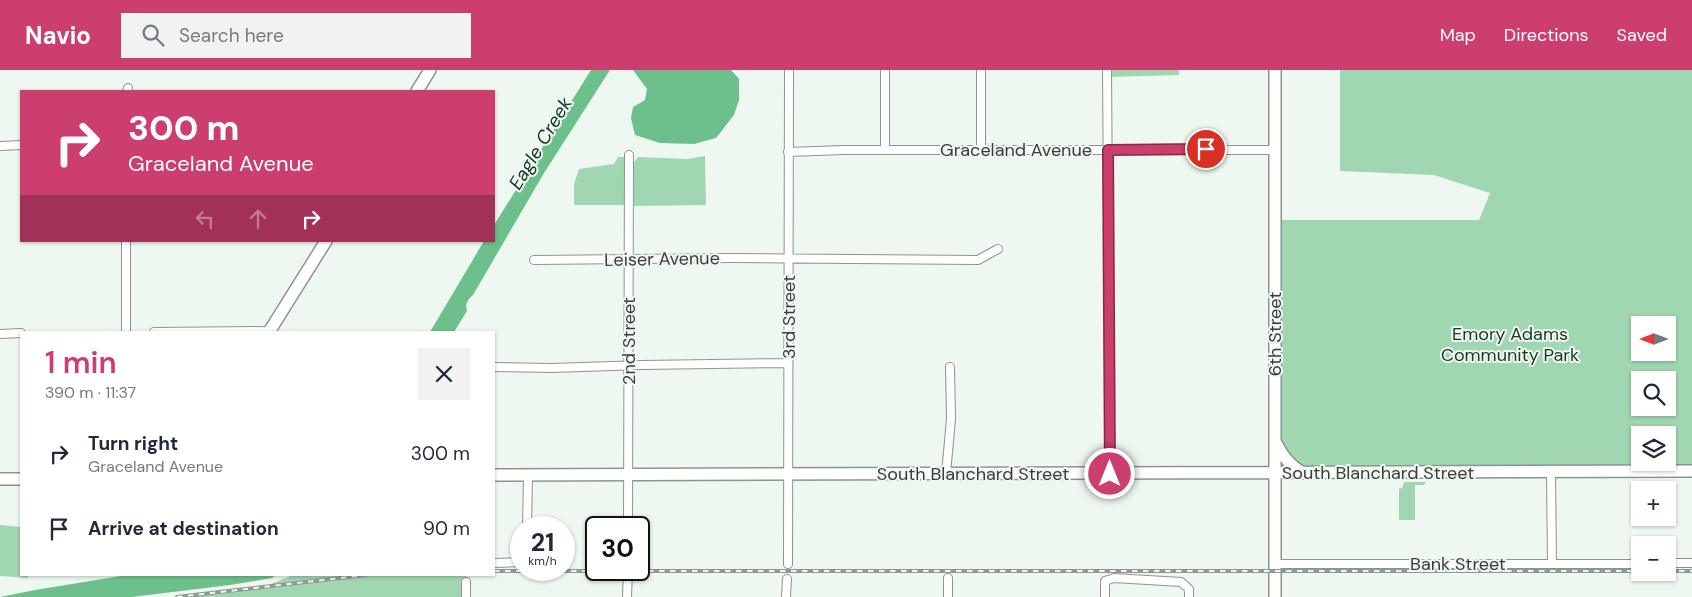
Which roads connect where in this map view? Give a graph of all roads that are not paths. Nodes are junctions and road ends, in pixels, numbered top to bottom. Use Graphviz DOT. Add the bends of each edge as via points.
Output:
graph roads {
  1 [pos="430,70"];
  2 [pos="789,70"];
  3 [pos="885,70"];
  4 [pos="981,70"];
  5 [pos="1107,70"];
  6 [pos="1275,70"];
  7 [pos="418,90"];
  8 [pos="20,145"];
  9 [pos="0,146"];
  10 [pos="885,150"];
  11 [pos="981,150"];
  12 [pos="1108,150"];
  13 [pos="1274,150"];
  14 [pos="788,152"];
  15 [pos="629,155"];
  16 [pos="126,242"];
  17 [pos="325,242"];
  18 [pos="998,249"];
  19 [pos="789,259"];
  20 [pos="534,260"];
  21 [pos="630,260"];
  22 [pos="126,331"];
  23 [pos="271,331"];
  24 [pos="0,334"];
  25 [pos="20,334"];
  26 [pos="788,363"];
  27 [pos="630,365"];
  28 [pos="495,367"];
  29 [pos="950,367"];
  30 [pos="1275,440"];
  31 [pos="1692,471"];
  32 [pos="1551,472"];
  33 [pos="1276,473"];
  34 [pos="1305,473"];
  35 [pos="946,474"];
  36 [pos="1110,474"];
  37 [pos="495,475"];
  38 [pos="528,475"];
  39 [pos="628,475"];
  40 [pos="787,475"];
  41 [pos="20,478"];
  42 [pos="0,479"];
  43 [pos="527,516"];
  44 [pos="628,516"];
  45 [pos="510,562"];
  46 [pos="495,563"];
  47 [pos="1676,563"];
  48 [pos="1692,563"];
  49 [pos="788,564"];
  50 [pos="1275,564"];
  51 [pos="1552,564"];
  52 [pos="1631,564"];
  53 [pos="948,578"];
  54 [pos="787,579"];
  55 [pos="628,581"];
  56 [pos="466,582"];
  57 [pos="466,597"];
  58 [pos="627,597"];
  59 [pos="786,597"];
  60 [pos="948,597"];
  61 [pos="1105,597"];
  62 [pos="1189,597"];
  63 [pos="1275,597"];
  1 -- 7 [label="street"];
  2 -- 14 [label="street, 3rd Street"];
  3 -- 10 [label="street"];
  4 -- 11 [label="street"];
  5 -- 12 [label="street"];
  6 -- 13 [label="street, 6th Street"];
  8 -- 9 [label="street"];
  10 -- 11 [label="street, Graceland Avenue"];
  10 -- 14 [label="street, Graceland Avenue"];
  11 -- 12 [label="street, Graceland Avenue"];
  12 -- 13 [label="street, Graceland Avenue"];
  12 -- 36 [label="street"];
  13 -- 30 [label="street, 6th Street"];
  14 -- 19 [label="street, 3rd Street"];
  15 -- 21 [label="street, 2nd Street"];
  16 -- 22 [label="street"];
  17 -- 23 [label="street"];
  18 -- 19 [label="street, Leiser Avenue" via="978,260"];
  19 -- 21 [label="street, Leiser Avenue"];
  19 -- 26 [label="street, 3rd Street"];
  20 -- 21 [label="street, Leiser Avenue"];
  21 -- 27 [label="street, 2nd Street"];
  24 -- 25 [label="street"];
  26 -- 27 [label="street"];
  26 -- 40 [label="street, 3rd Street"];
  27 -- 28 [label="street"];
  27 -- 39 [label="street, 2nd Street"];
  29 -- 35 [label="street" via="951,419"];
  30 -- 33 [label="street, 6th Street"];
  30 -- 34 [label="street" via="1293,468"];
  31 -- 32 [label="street, South Blanchard Street"];
  32 -- 34 [label="street, South Blanchard Street"];
  32 -- 51 [label="street"];
  33 -- 34 [label="street, South Blanchard Street"];
  33 -- 36 [label="street, South Blanchard Street"];
  33 -- 50 [label="street, 6th Street"];
  35 -- 36 [label="street, South Blanchard Street"];
  35 -- 40 [label="street, South Blanchard Street"];
  37 -- 38 [label="street, South Blanchard Street"];
  38 -- 39 [label="street, South Blanchard Street"];
  38 -- 43 [label="street"];
  39 -- 40 [label="street, South Blanchard Street"];
  39 -- 44 [label="street, 2nd Street"];
  40 -- 49 [label="street, 3rd Street"];
  41 -- 42 [label="street"];
  45 -- 46 [label="street"];
  47 -- 48 [label="street"];
  50 -- 51 [label="street, Bank Street"];
  50 -- 63 [label="street, 6th Street"];
  51 -- 52 [label="street, Bank Street"];
  53 -- 60 [label="street"];
  54 -- 59 [label="street"];
  55 -- 58 [label="street"];
  56 -- 57 [label="street"];
  61 -- 62 [label="street" via="1105,581 1114,578 1181,582 1189,589"];
}
